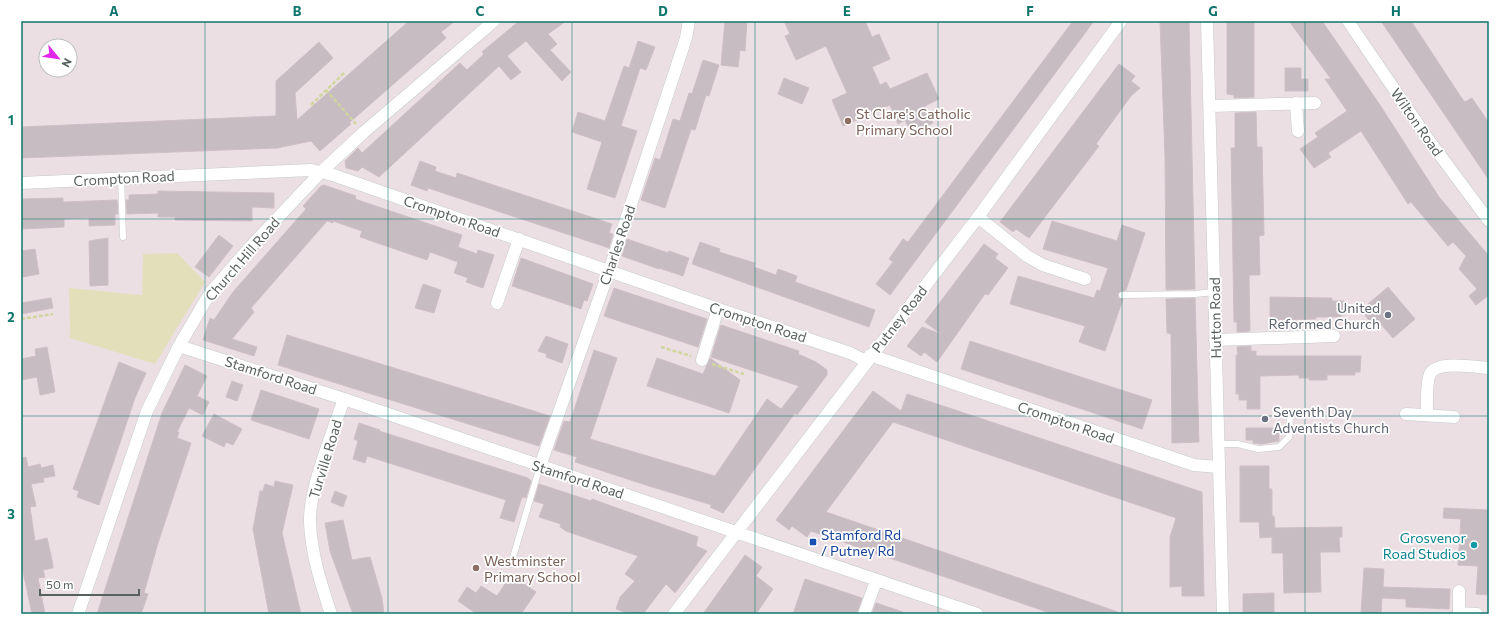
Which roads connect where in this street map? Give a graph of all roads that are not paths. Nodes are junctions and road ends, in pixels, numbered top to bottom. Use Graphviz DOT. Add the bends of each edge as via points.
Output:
graph roads {
  1 [pos="494,21"];
  2 [pos="689,21"];
  3 [pos="1121,21"];
  4 [pos="1208,21"];
  5 [pos="1348,21"];
  6 [pos="1296,103"];
  7 [pos="1315,103"];
  8 [pos="1210,106"];
  9 [pos="1298,131"];
  10 [pos="321,172"];
  11 [pos="121,178"];
  12 [pos="21,183"];
  13 [pos="978,217"];
  14 [pos="1489,221"];
  15 [pos="122,237"];
  16 [pos="519,239"];
  17 [pos="609,270"];
  18 [pos="1085,279"];
  19 [pos="1214,292"];
  20 [pos="1122,295"];
  21 [pos="497,303"];
  22 [pos="718,310"];
  23 [pos="1334,336"];
  24 [pos="1215,340"];
  25 [pos="179,346"];
  26 [pos="868,358"];
  27 [pos="702,360"];
  28 [pos="1489,368"];
  29 [pos="344,399"];
  30 [pos="1406,414"];
  31 [pos="1290,415"];
  32 [pos="1427,415"];
  33 [pos="1454,417"];
  34 [pos="1218,444"];
  35 [pos="540,466"];
  36 [pos="1218,467"];
  37 [pos="736,532"];
  38 [pos="511,564"];
  39 [pos="876,581"];
  40 [pos="1459,590"];
  41 [pos="1459,613"];
  42 [pos="78,614"];
  43 [pos="331,614"];
  44 [pos="674,614"];
  45 [pos="864,614"];
  46 [pos="977,614"];
  47 [pos="1223,614"];
  48 [pos="1477,614"];
  1 -- 10 [label="street, Church Hill Road"];
  2 -- 17 [label="street, Charles Road" via="686,38"];
  3 -- 13 [label="street, Putney Road"];
  4 -- 8 [label="street, Hutton Road"];
  5 -- 14 [label="street, Wilton Road" via="1428,140"];
  6 -- 7 [label="street"];
  6 -- 8 [label="street"];
  6 -- 9 [label="street"];
  8 -- 19 [label="street, Hutton Road"];
  10 -- 11 [label="street, Crompton Road" via="311,170"];
  10 -- 16 [label="street, Crompton Road"];
  10 -- 25 [label="street, Church Hill Road" via="210,293"];
  11 -- 12 [label="street, Crompton Road"];
  11 -- 15 [label="lane"];
  13 -- 18 [label="street" via="1027,256 1043,265"];
  13 -- 26 [label="street, Putney Road"];
  16 -- 17 [label="street, Crompton Road"];
  16 -- 21 [label="street"];
  17 -- 22 [label="street, Crompton Road"];
  17 -- 35 [label="street, Charles Road"];
  19 -- 20 [label="lane"];
  19 -- 24 [label="street, Hutton Road"];
  22 -- 26 [label="street, Crompton Road"];
  22 -- 27 [label="street"];
  23 -- 24 [label="street"];
  24 -- 34 [label="street, Hutton Road"];
  25 -- 29 [label="street, Stamford Road"];
  25 -- 42 [label="street, Church Hill Road" via="147,411"];
  26 -- 36 [label="street, Crompton Road" via="1194,465"];
  26 -- 37 [label="street, Putney Road"];
  28 -- 32 [label="street" via="1447,365 1435,368 1429,375"];
  29 -- 35 [label="street, Stamford Road"];
  29 -- 43 [label="street, Turville Road" via="314,490 310,521 314,554"];
  30 -- 32 [label="street"];
  31 -- 34 [label="lane" via="1289,437 1279,447 1258,449 1238,444"];
  32 -- 33 [label="street"];
  34 -- 36 [label="street, Hutton Road"];
  35 -- 37 [label="street, Stamford Road"];
  35 -- 38 [label="lane"];
  36 -- 47 [label="street, Hutton Road"];
  37 -- 39 [label="street, Stamford Road"];
  37 -- 44 [label="street, Putney Road"];
  39 -- 45 [label="street"];
  39 -- 46 [label="street, Stamford Road"];
  40 -- 41 [label="street"];
  41 -- 48 [label="street"];
}
